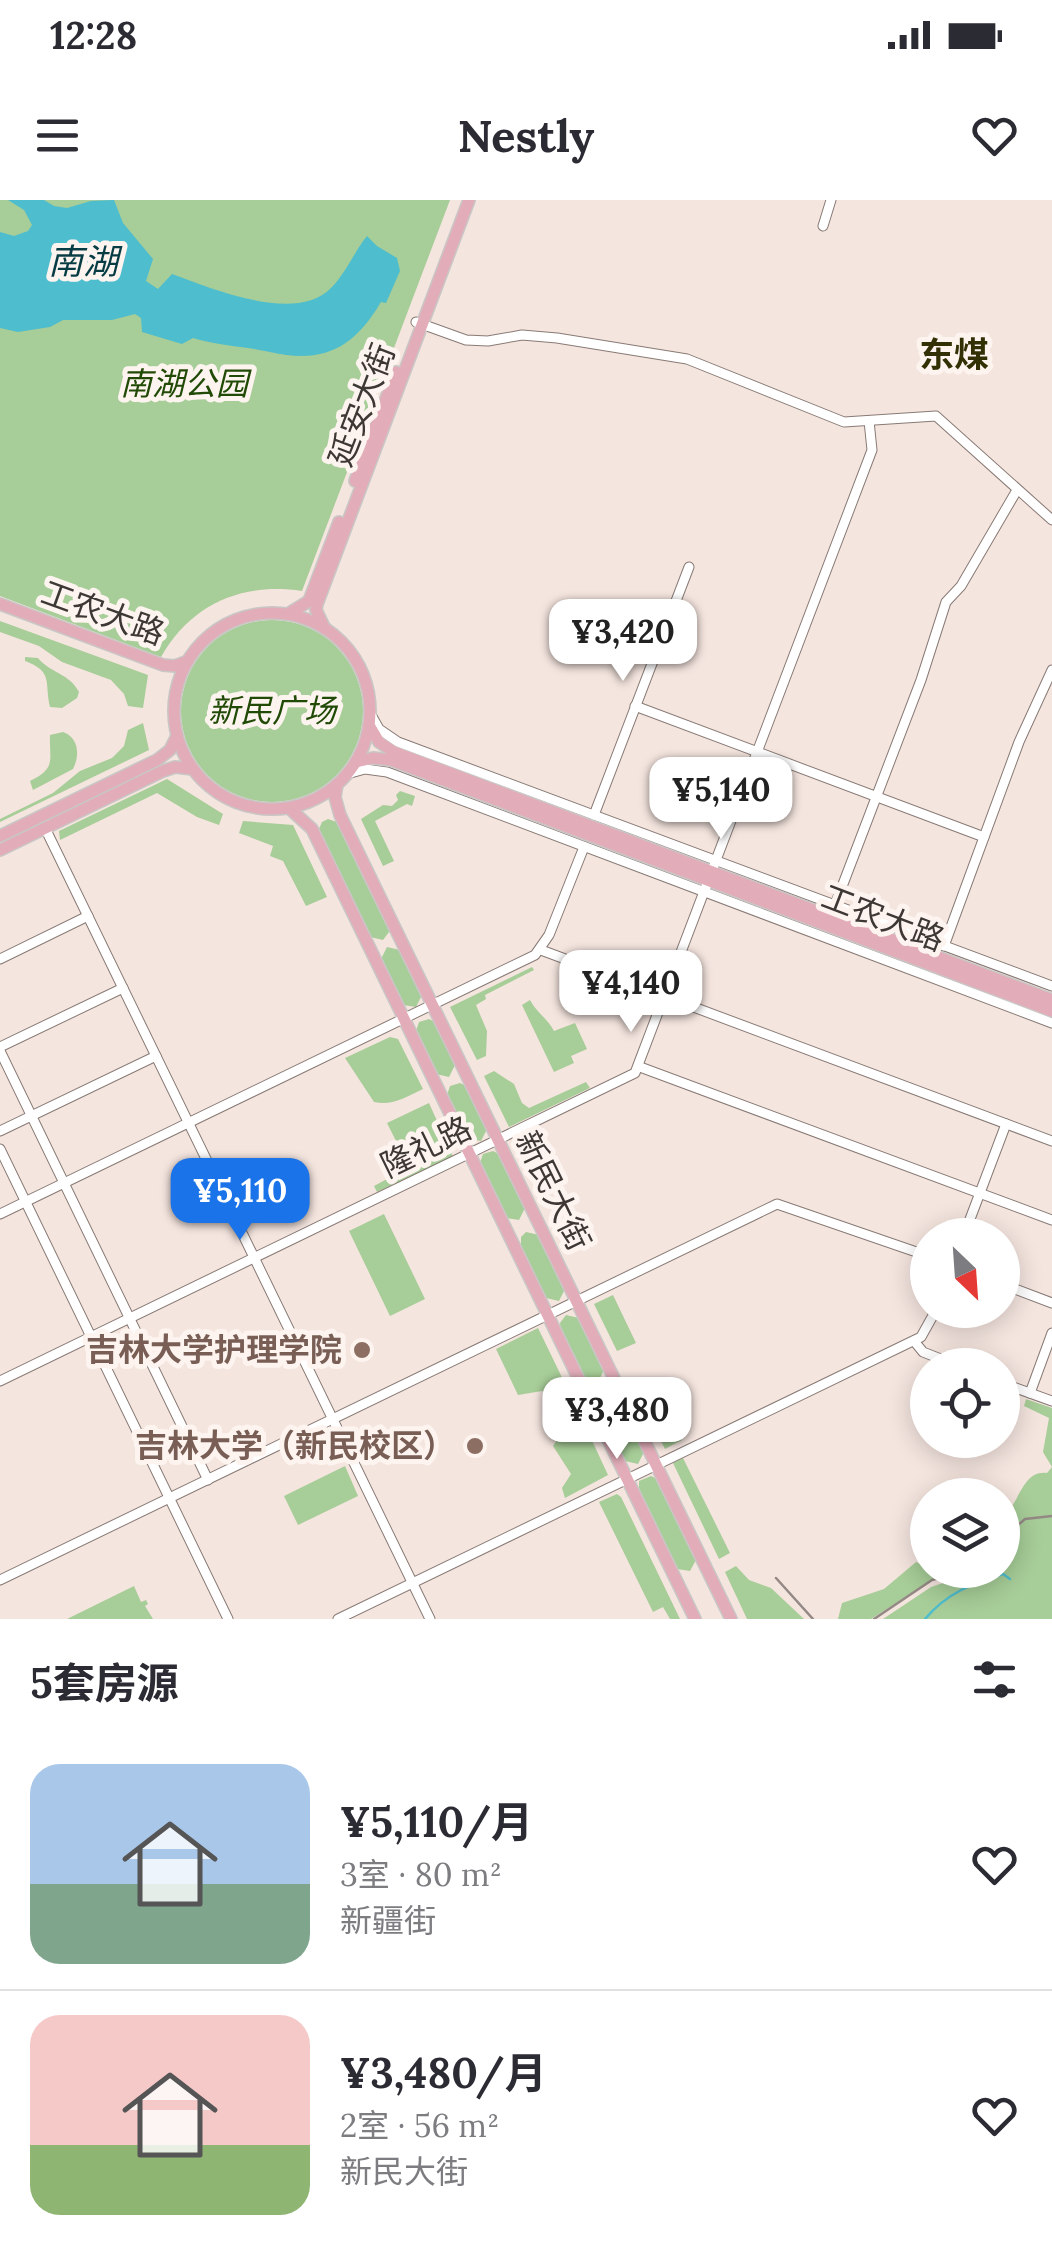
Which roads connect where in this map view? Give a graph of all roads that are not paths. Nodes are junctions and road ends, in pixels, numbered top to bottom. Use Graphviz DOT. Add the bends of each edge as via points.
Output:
graph roads {
  1 [pos="465,200"];
  2 [pos="831,200"];
  3 [pos="823,226"];
  4 [pos="419,323"];
  5 [pos="869,421"];
  6 [pos="1017,490"];
  7 [pos="1052,520"];
  8 [pos="689,567"];
  9 [pos="0,604"];
  10 [pos="0,612"];
  11 [pos="288,614"];
  12 [pos="325,628"];
  13 [pos="188,661"];
  14 [pos="1052,670"];
  15 [pos="176,692"];
  16 [pos="635,706"];
  17 [pos="370,719"];
  18 [pos="177,736"];
  19 [pos="757,752"];
  20 [pos="356,762"];
  21 [pos="193,769"];
  22 [pos="347,774"];
  23 [pos="337,784"];
  24 [pos="876,796"];
  25 [pos="289,808"];
  26 [pos="594,815"];
  27 [pos="45,828"];
  28 [pos="0,836"];
  29 [pos="984,837"];
  30 [pos="584,846"];
  31 [pos="0,850"];
  32 [pos="711,877"];
  33 [pos="836,905"];
  34 [pos="88,916"];
  35 [pos="820,923"];
  36 [pos="835,941"];
  37 [pos="948,947"];
  38 [pos="541,950"];
  39 [pos="933,955"];
  40 [pos="0,959"];
  41 [pos="948,972"];
  42 [pos="930,978"];
  43 [pos="1052,986"];
  44 [pos="123,988"];
  45 [pos="666,996"];
  46 [pos="433,1005"];
  47 [pos="1049,1006"];
  48 [pos="404,1019"];
  49 [pos="1052,1022"];
  50 [pos="0,1049"];
  51 [pos="156,1056"];
  52 [pos="640,1067"];
  53 [pos="31,1116"];
  54 [pos="188,1123"];
  55 [pos="1006,1124"];
  56 [pos="0,1131"];
  57 [pos="498,1140"];
  58 [pos="1052,1141"];
  59 [pos="0,1149"];
  60 [pos="470,1154"];
  61 [pos="64,1183"];
  62 [pos="980,1193"];
  63 [pos="26,1202"];
  64 [pos="0,1214"];
  65 [pos="970,1218"];
  66 [pos="1052,1220"];
  67 [pos="910,1250"];
  68 [pos="254,1258"];
  69 [pos="1020,1291"];
  70 [pos="576,1300"];
  71 [pos="1052,1303"];
  72 [pos="547,1315"];
  73 [pos="130,1318"];
  74 [pos="928,1328"];
  75 [pos="1052,1334"];
  76 [pos="92,1336"];
  77 [pos="914,1341"];
  78 [pos="919,1348"];
  79 [pos="0,1381"];
  80 [pos="1020,1389"];
  81 [pos="1030,1393"];
  82 [pos="1052,1401"];
  83 [pos="333,1419"];
  84 [pos="656,1464"];
  85 [pos="627,1478"];
  86 [pos="208,1480"];
  87 [pos="170,1498"];
  88 [pos="0,1580"];
  89 [pos="412,1583"];
  90 [pos="228,1619"];
  91 [pos="338,1619"];
  92 [pos="430,1619"];
  93 [pos="695,1619"];
  94 [pos="731,1619"];
  1 -- 4 [label="main road, 延安大街"];
  2 -- 3 [label="street"];
  4 -- 5 [label="street" via="466,340 557,338 687,359 844,422"];
  4 -- 11 [label="main road, 延安大街" via="310,601"];
  4 -- 12 [label="main road, 延安大街" via="317,604"];
  5 -- 6 [label="street" via="936,416"];
  5 -- 19 [label="street" via="872,450"];
  6 -- 7 [label="street"];
  6 -- 24 [label="street" via="946,602"];
  8 -- 16 [label="street"];
  9 -- 13 [label="main road, 工农大路" via="164,665"];
  10 -- 15 [label="main road, 工农大路" via="160,672"];
  11 -- 12 [label="main road"];
  11 -- 13 [label="main road" via="229,623"];
  12 -- 17 [label="main road" via="357,662"];
  13 -- 15 [label="main road"];
  14 -- 29 [label="street"];
  15 -- 18 [label="main road"];
  16 -- 19 [label="street"];
  16 -- 26 [label="street"];
  17 -- 20 [label="main road"];
  17 -- 26 [label="street" via="390,738"];
  17 -- 32 [label="main road, 工农大路" via="379,742 394,752"];
  18 -- 21 [label="main road"];
  18 -- 28 [label="main road" via="158,760"];
  19 -- 24 [label="street"];
  19 -- 32 [label="street"];
  20 -- 22 [label="main road"];
  20 -- 32 [label="main road, 工农大路" via="390,760"];
  21 -- 25 [label="main road" via="238,803"];
  21 -- 27 [label="main road" via="163,771"];
  22 -- 23 [label="main road"];
  22 -- 30 [label="street" via="387,772"];
  23 -- 25 [label="main road"];
  23 -- 46 [label="main road, 新民大街" via="340,815"];
  24 -- 29 [label="street"];
  24 -- 33 [label="street"];
  25 -- 48 [label="main road, 新民大街" via="312,829"];
  26 -- 32 [label="street"];
  27 -- 31 [label="main road"];
  27 -- 34 [label="street"];
  29 -- 37 [label="street"];
  30 -- 32 [label="street"];
  30 -- 38 [label="street"];
  32 -- 33 [label="street"];
  32 -- 35 [label="main road, 工农大路"];
  32 -- 36 [label="street"];
  32 -- 39 [label="main road, 工农大路"];
  32 -- 45 [label="street"];
  33 -- 37 [label="street"];
  34 -- 40 [label="street"];
  34 -- 44 [label="street"];
  35 -- 36 [label="main road"];
  35 -- 41 [label="main road, 工农大路"];
  36 -- 42 [label="street"];
  37 -- 39 [label="main road"];
  37 -- 43 [label="street"];
  38 -- 45 [label="street"];
  38 -- 46 [label="street"];
  39 -- 47 [label="main road, 工农大路"];
  41 -- 42 [label="main road"];
  41 -- 47 [label="main road, 工农大路"];
  42 -- 49 [label="street"];
  44 -- 50 [label="street"];
  44 -- 51 [label="street"];
  45 -- 52 [label="street"];
  45 -- 55 [label="street"];
  46 -- 48 [label="street"];
  46 -- 57 [label="main road, 新民大街"];
  47 -- 49 [label="main road"];
  48 -- 54 [label="street"];
  48 -- 60 [label="main road, 新民大街"];
  50 -- 53 [label="street"];
  51 -- 53 [label="street"];
  51 -- 54 [label="street"];
  52 -- 57 [label="street, 隆礼路"];
  52 -- 62 [label="street"];
  53 -- 56 [label="street"];
  53 -- 61 [label="street"];
  54 -- 61 [label="street"];
  54 -- 68 [label="street"];
  55 -- 58 [label="street"];
  55 -- 62 [label="street"];
  57 -- 60 [label="street, 隆礼路"];
  57 -- 70 [label="main road, 新民大街"];
  59 -- 63 [label="street"];
  60 -- 68 [label="street, 隆礼路"];
  60 -- 72 [label="main road, 新民大街"];
  61 -- 63 [label="street"];
  61 -- 73 [label="street"];
  62 -- 65 [label="street"];
  62 -- 66 [label="street"];
  63 -- 64 [label="street"];
  63 -- 76 [label="street"];
  67 -- 70 [label="street" via="776,1204"];
  68 -- 73 [label="street, 隆礼路"];
  68 -- 83 [label="street"];
  69 -- 71 [label="street"];
  70 -- 72 [label="street"];
  70 -- 84 [label="main road, 新民大街"];
  72 -- 83 [label="street"];
  72 -- 85 [label="main road, 新民大街"];
  73 -- 76 [label="street, 隆礼路"];
  73 -- 86 [label="street"];
  74 -- 77 [label="street"];
  75 -- 81 [label="street"];
  76 -- 79 [label="street, 隆礼路"];
  76 -- 87 [label="street"];
  77 -- 78 [label="street"];
  77 -- 84 [label="street"];
  80 -- 81 [label="street"];
  81 -- 82 [label="street"];
  83 -- 86 [label="street"];
  83 -- 89 [label="street"];
  84 -- 85 [label="street"];
  84 -- 94 [label="main road, 新民大街"];
  85 -- 89 [label="street"];
  85 -- 93 [label="main road, 新民大街"];
  86 -- 87 [label="street"];
  87 -- 88 [label="street"];
  87 -- 90 [label="street"];
  89 -- 91 [label="street"];
  89 -- 92 [label="street"];
}
